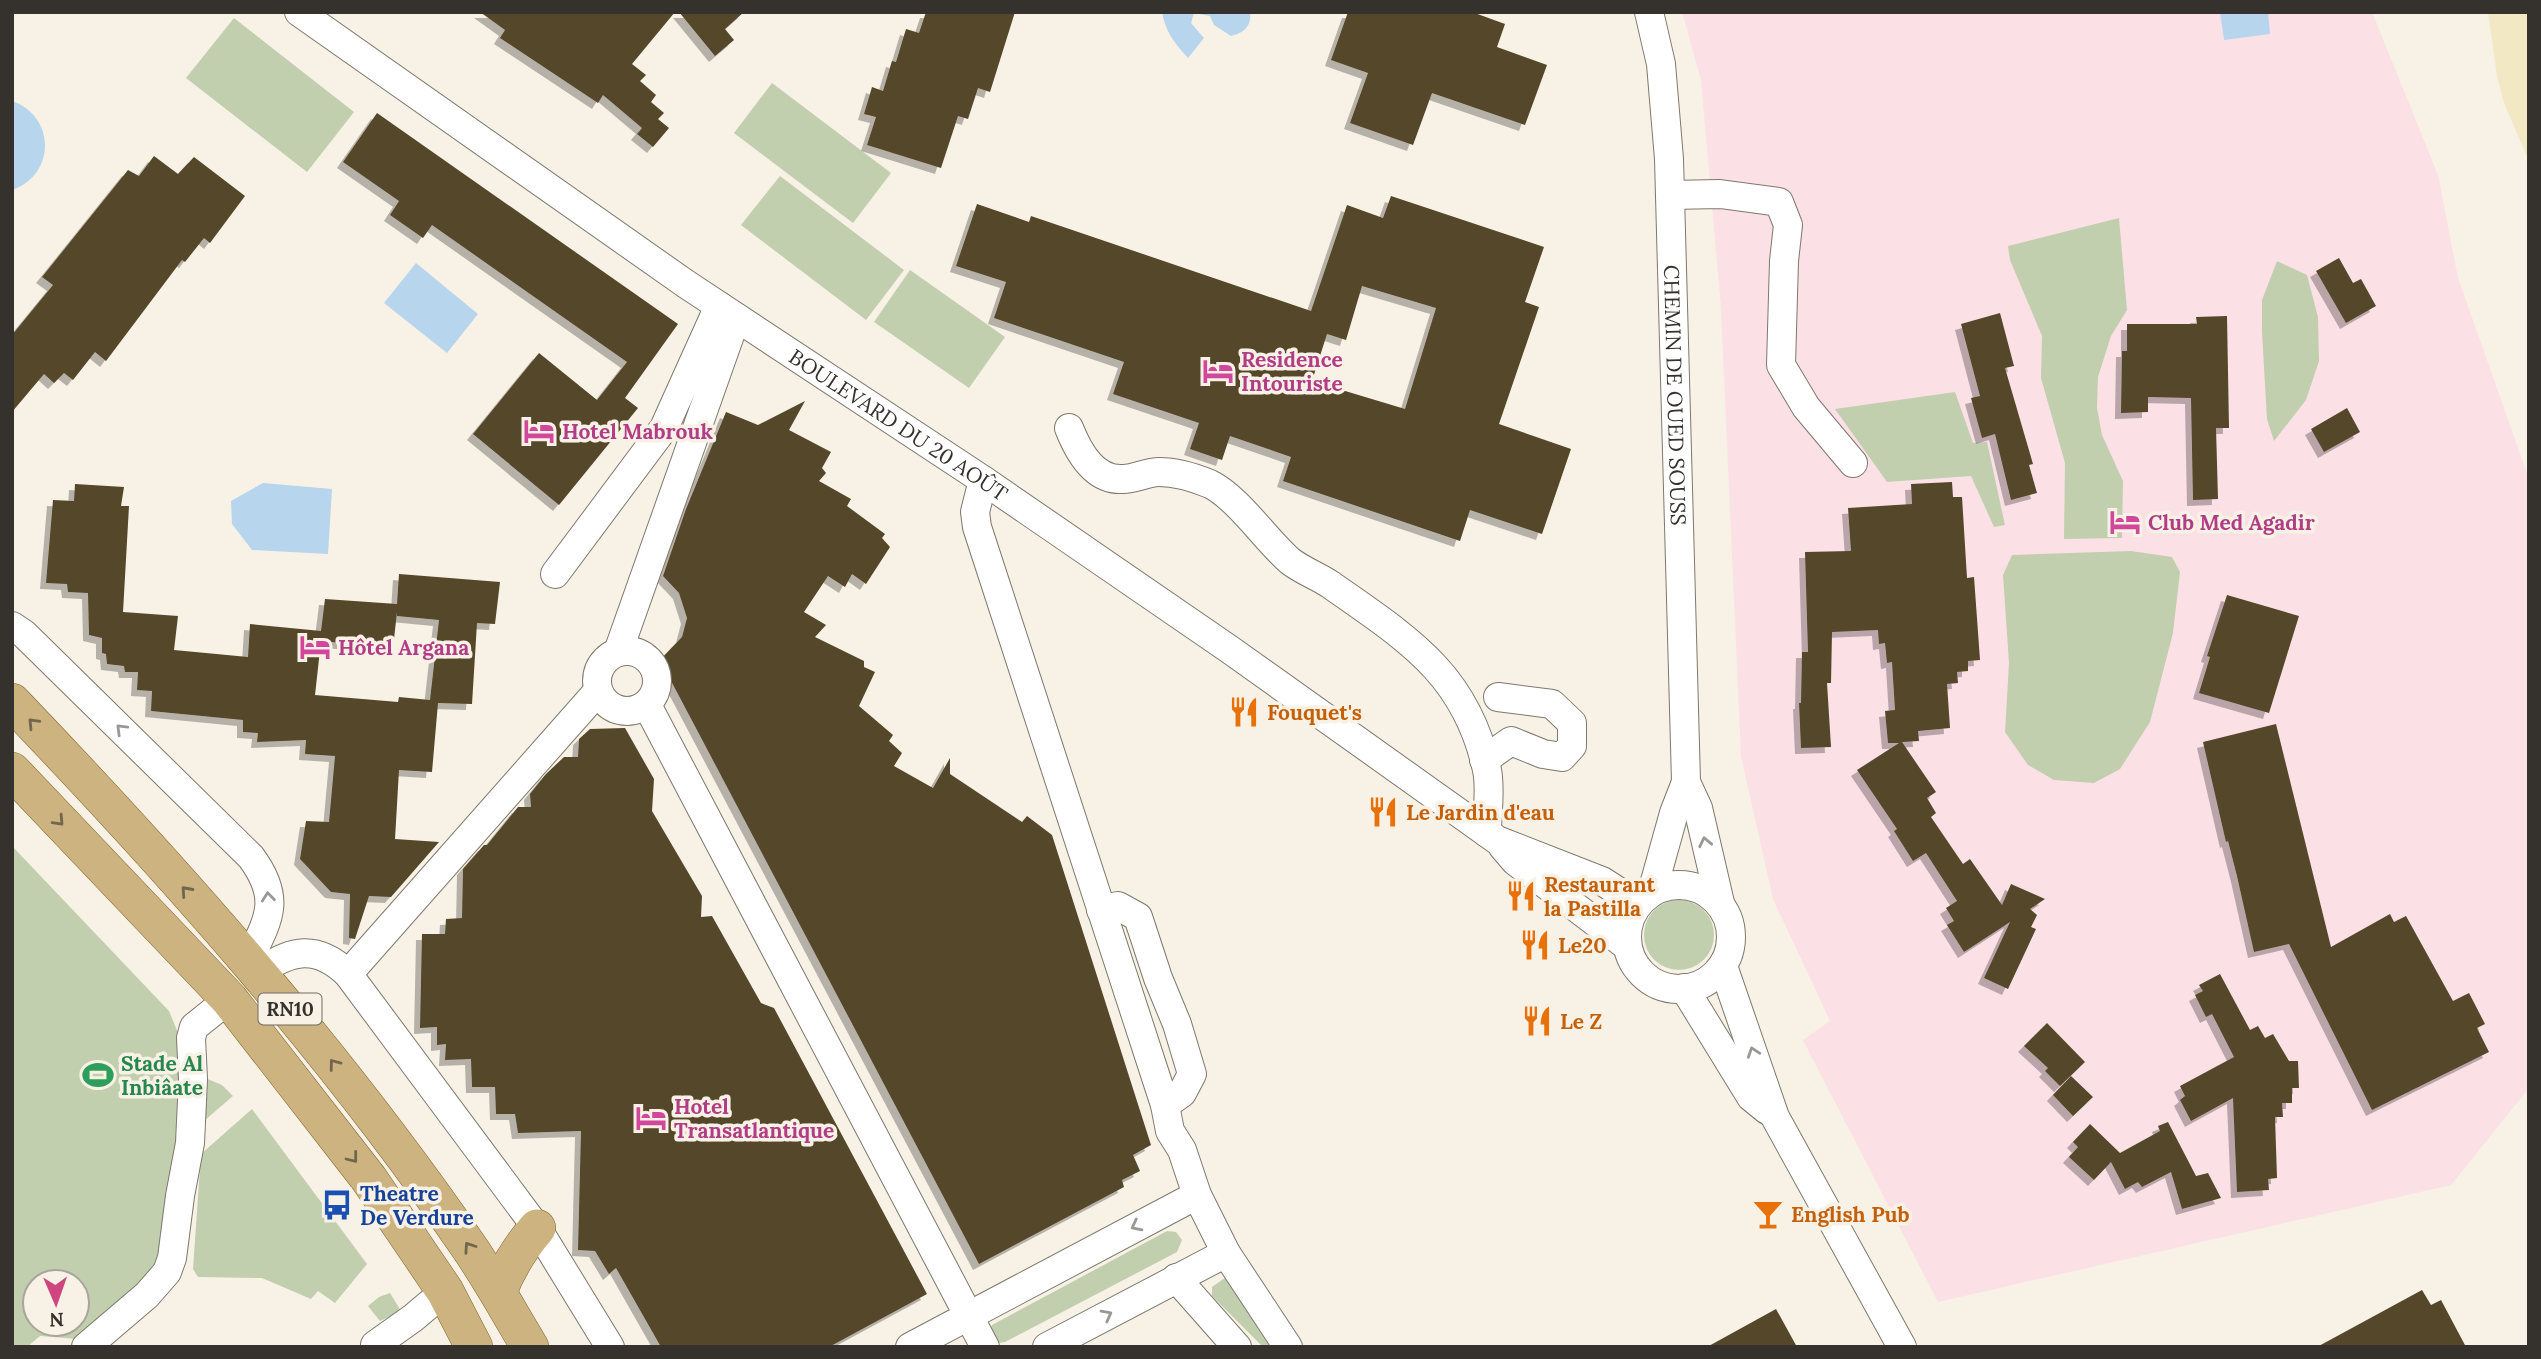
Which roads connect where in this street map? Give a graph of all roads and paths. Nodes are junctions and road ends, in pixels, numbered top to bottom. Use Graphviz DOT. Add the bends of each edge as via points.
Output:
graph roads {
  1 [pos="299,12"];
  2 [pos="1649,12"];
  3 [pos="1670,195"];
  4 [pos="727,312"];
  5 [pos="1069,428"];
  6 [pos="1853,463"];
  7 [pos="983,480"];
  8 [pos="555,574"];
  9 [pos="12,626"];
  10 [pos="618,652"];
  11 [pos="598,691"];
  12 [pos="1498,697"];
  13 [pos="12,702"];
  14 [pos="647,705"];
  15 [pos="1484,760"];
  16 [pos="12,771"];
  17 [pos="1686,782"];
  18 [pos="1492,836"];
  19 [pos="1645,898"];
  20 [pos="1720,903"];
  21 [pos="1627,946"];
  22 [pos="1723,966"];
  23 [pos="253,967"];
  24 [pos="348,974"];
  25 [pos="1684,988"];
  26 [pos="229,999"];
  27 [pos="1776,1117"];
  28 [pos="1197,1195"];
  29 [pos="537,1228"];
  30 [pos="1226,1253"];
  31 [pos="1176,1278"];
  32 [pos="445,1291"];
  33 [pos="498,1293"];
  34 [pos="969,1316"];
  35 [pos="375,1345"];
  36 [pos="86,1347"];
  37 [pos="474,1347"];
  38 [pos="530,1347"];
  39 [pos="610,1347"];
  40 [pos="910,1347"];
  41 [pos="985,1347"];
  42 [pos="1047,1347"];
  43 [pos="1237,1347"];
  44 [pos="1289,1347"];
  45 [pos="1902,1347"];
  1 -- 4 [label="street, BOULEVARD DU 20 AOÛT"];
  2 -- 3 [label="street, CHEMIN DE OUED SOUSS" via="1661,64"];
  3 -- 6 [label="street" via="1720,194 1779,202 1788,225 1782,365 1806,407"];
  3 -- 17 [label="street, CHEMIN DE OUED SOUSS"];
  4 -- 7 [label="street, BOULEVARD DU 20 AOÛT"];
  4 -- 8 [label="street" via="664,428"];
  4 -- 10 [label="street"];
  5 -- 15 [label="street" via="1077,447 1104,477 1122,480 1156,472 1183,474 1214,486 1293,563 1413,644 1452,684 1474,727"];
  7 -- 18 [label="street, BOULEVARD DU 20 AOÛT"];
  7 -- 28 [label="street" via="975,512 977,527 1170,1131 1182,1150"];
  23 -- 9 [label="street, one-way" via="268,918 269,890 262,872"];
  10 -- 11 [label="street" via="600,667"];
  10 -- 14 [label="street" via="641,654 656,672 654,695"];
  11 -- 14 [label="street" via="613,708 636,710"];
  11 -- 24 [label="street"];
  12 -- 15 [label="street" via="1552,704 1572,723 1572,746 1562,757 1511,741"];
  23 -- 13 [label="main road, RN10, one-way"];
  14 -- 34 [label="street"];
  15 -- 18 [label="street"];
  16 -- 26 [label="main road, RN10, one-way"];
  17 -- 19 [label="street, CHEMIN DE OUED SOUSS" via="1663,859"];
  20 -- 17 [label="street, CHEMIN DE OUED SOUSS, one-way" via="1698,808"];
  18 -- 19 [label="street, BOULEVARD DU 20 AOÛT"];
  18 -- 21 [label="street, BOULEVARD DU 20 AOÛT" via="1515,862"];
  19 -- 20 [label="street" via="1680,884 1709,893"];
  19 -- 21 [label="street" via="1630,917"];
  20 -- 22 [label="street" via="1732,934"];
  21 -- 25 [label="street" via="1644,976 1670,988"];
  22 -- 25 [label="street" via="1706,982"];
  27 -- 22 [label="street, one-way"];
  23 -- 24 [label="street" via="306,953 336,962"];
  33 -- 23 [label="main road, RN10, one-way" via="404,1156 304,1025"];
  24 -- 29 [label="street"];
  25 -- 27 [label="street" via="1751,1097"];
  26 -- 32 [label="main road, RN10, one-way" via="369,1179"];
  26 -- 36 [label="street" via="194,1027 191,1038 190,1143 167,1272"];
  27 -- 45 [label="street"];
  28 -- 30 [label="street"];
  28 -- 34 [label="street, one-way"];
  29 -- 33 [label="main road" via="520,1247"];
  29 -- 39 [label="street"];
  30 -- 31 [label="street"];
  30 -- 44 [label="street"];
  42 -- 31 [label="street, one-way"];
  31 -- 43 [label="street"];
  32 -- 35 [label="street"];
  32 -- 37 [label="main road, RN10"];
  33 -- 38 [label="main road, RN10"];
  34 -- 40 [label="street"];
  34 -- 41 [label="street"];
}
